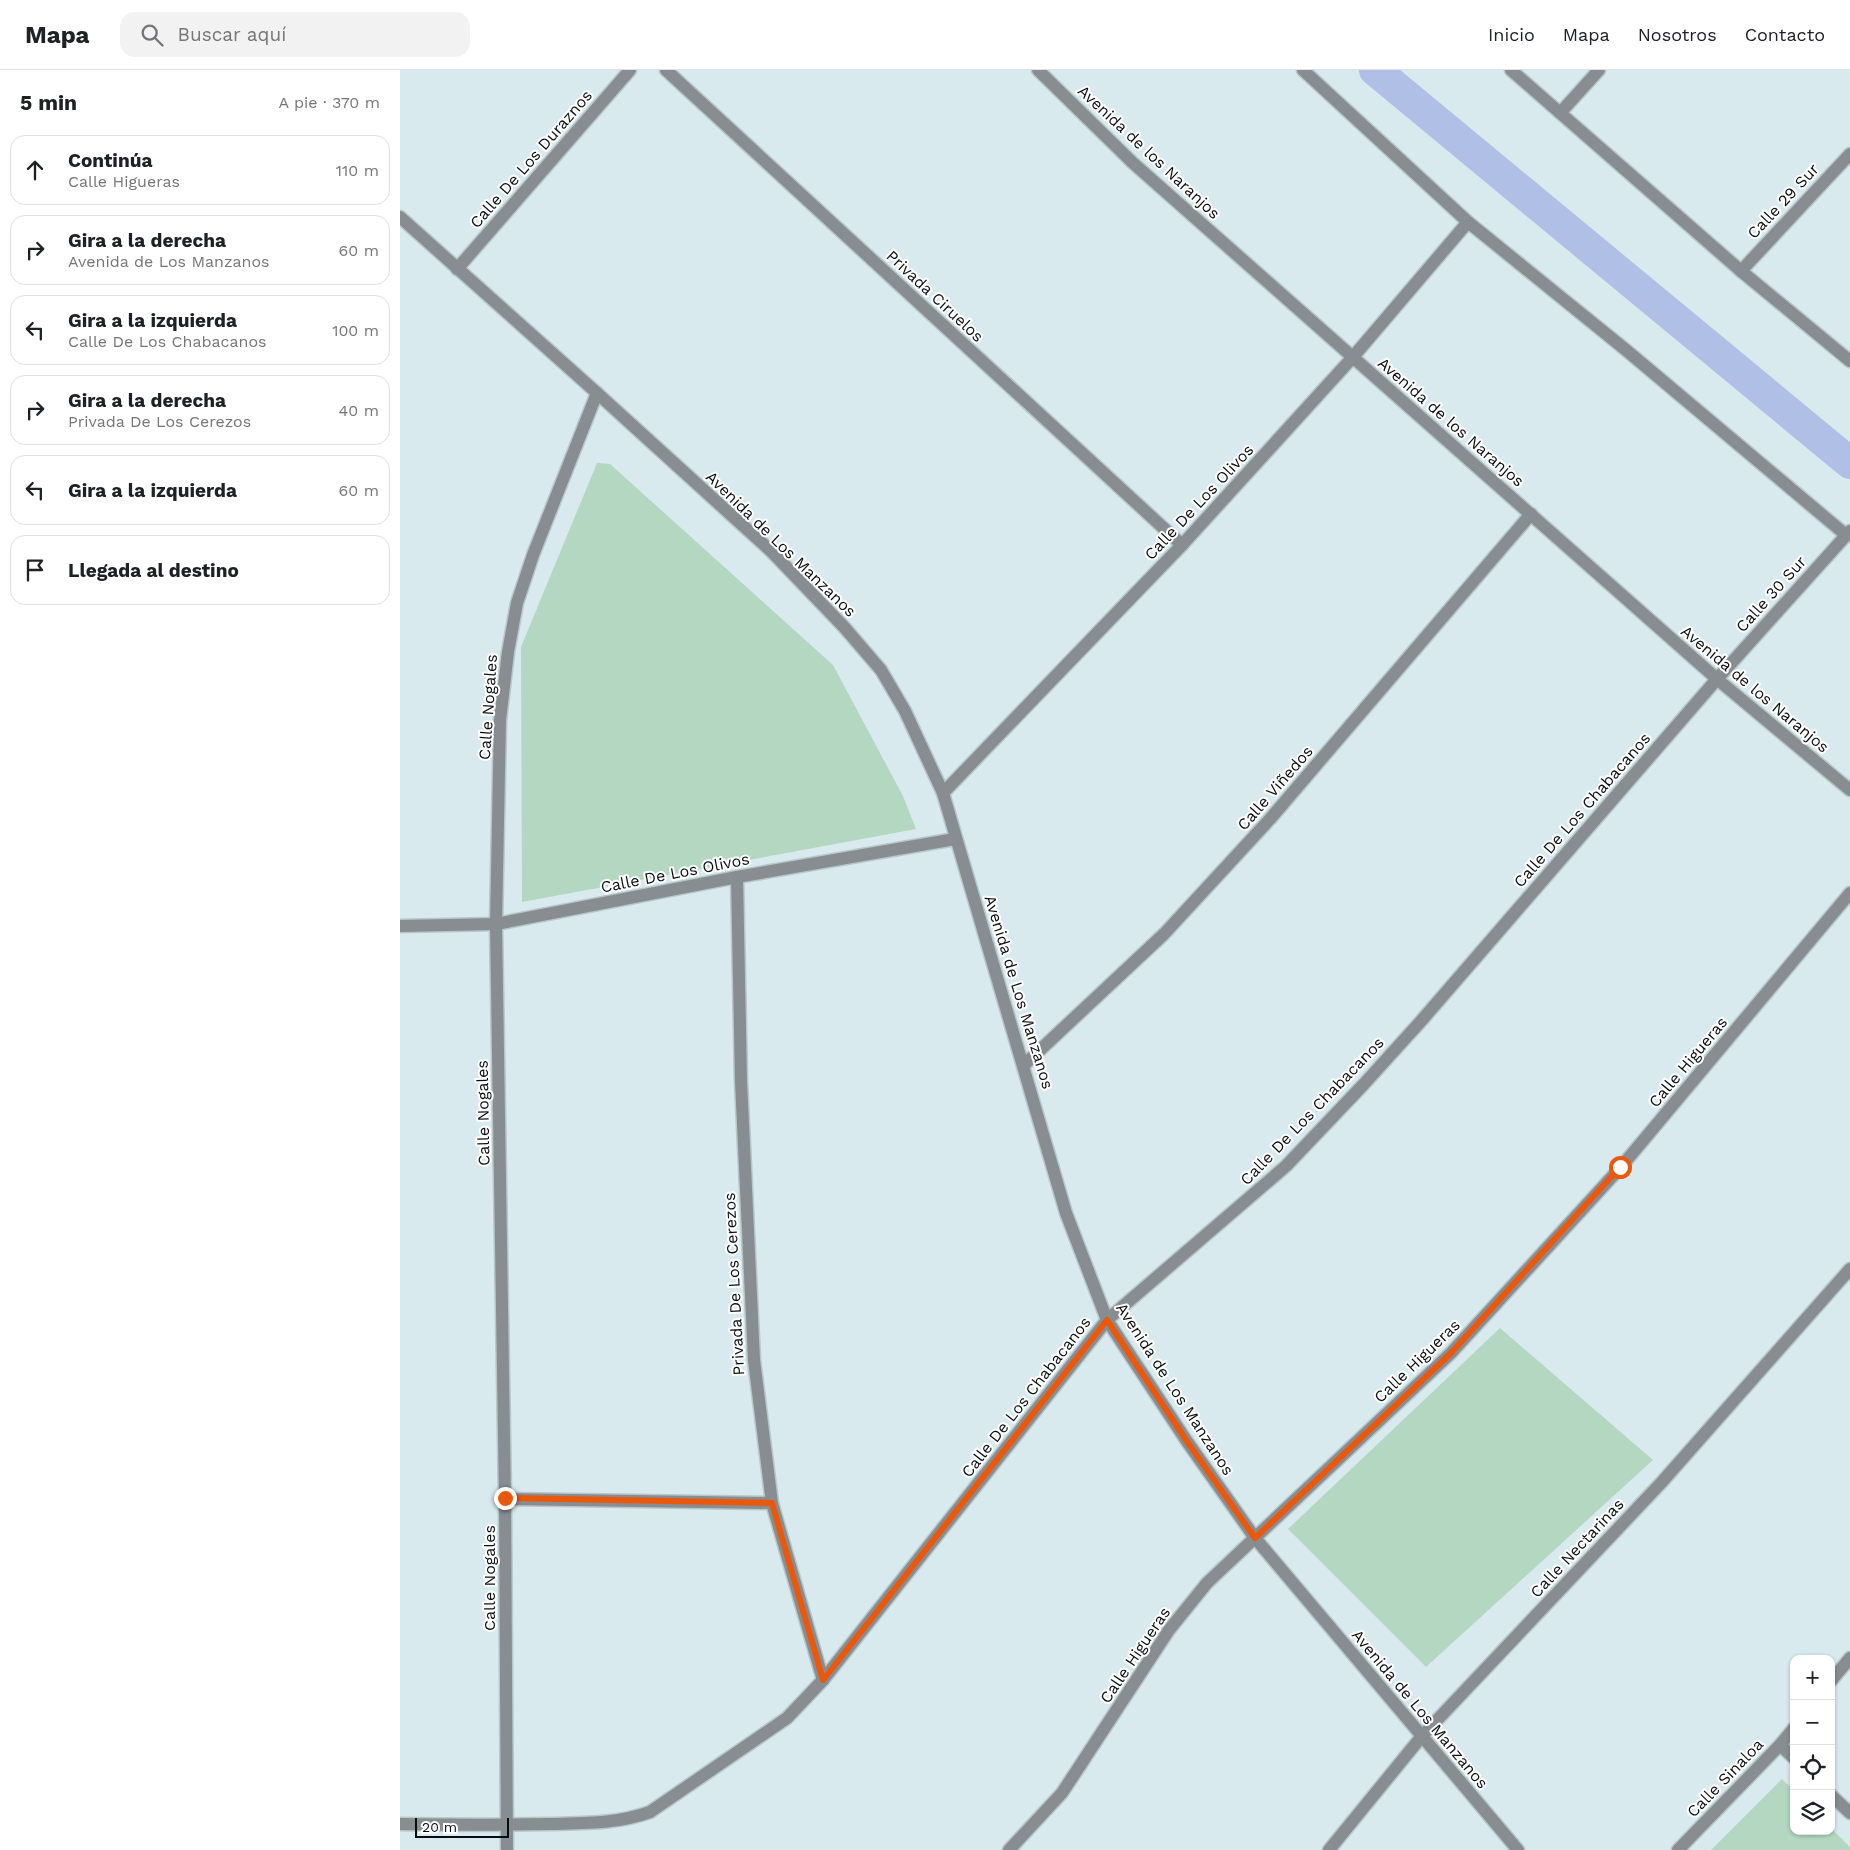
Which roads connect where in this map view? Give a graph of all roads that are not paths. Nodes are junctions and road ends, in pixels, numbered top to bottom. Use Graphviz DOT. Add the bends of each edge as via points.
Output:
graph roads {
  1 [pos="630,70"];
  2 [pos="666,70"];
  3 [pos="1038,70"];
  4 [pos="1303,70"];
  5 [pos="1511,70"];
  6 [pos="1600,70"];
  7 [pos="1561,112"];
  8 [pos="1850,154"];
  9 [pos="400,218"];
  10 [pos="1468,222"];
  11 [pos="457,269"];
  12 [pos="1741,271"];
  13 [pos="1353,357"];
  14 [pos="1850,361"];
  15 [pos="597,392"];
  16 [pos="1531,514"];
  17 [pos="1848,533"];
  18 [pos="1182,545"];
  19 [pos="1717,679"];
  20 [pos="1850,790"];
  21 [pos="943,793"];
  22 [pos="955,838"];
  23 [pos="738,877"];
  24 [pos="1850,893"];
  25 [pos="496,924"];
  26 [pos="400,926"];
  27 [pos="1024,1065"];
  28 [pos="1850,1268"];
  29 [pos="1107,1320"];
  30 [pos="505,1498"];
  31 [pos="772,1503"];
  32 [pos="1255,1538"];
  33 [pos="1850,1658"];
  34 [pos="1835,1677"];
  35 [pos="823,1680"];
  36 [pos="1790,1733"];
  37 [pos="1422,1736"];
  38 [pos="1780,1745"];
  39 [pos="1790,1754"];
  40 [pos="1835,1799"];
  41 [pos="1850,1813"];
  42 [pos="400,1824"];
  43 [pos="506,1825"];
  44 [pos="507,1850"];
  45 [pos="1009,1850"];
  46 [pos="1329,1850"];
  47 [pos="1518,1850"];
  48 [pos="1678,1850"];
  1 -- 11 [label="street, Calle De Los Duraznos"];
  2 -- 18 [label="street, Privada Ciruelos"];
  3 -- 13 [label="street, Avenida de los Naranjos" via="1133,163"];
  4 -- 10 [label="street"];
  5 -- 7 [label="street"];
  6 -- 7 [label="street"];
  7 -- 12 [label="street"];
  8 -- 12 [label="street, Calle 29 Sur"];
  9 -- 11 [label="street, Avenida de Los Manzanos"];
  10 -- 13 [label="street, Calle De Los Olivos"];
  10 -- 17 [label="street"];
  11 -- 15 [label="street, Avenida de Los Manzanos"];
  12 -- 14 [label="street"];
  13 -- 16 [label="street, Avenida de los Naranjos"];
  13 -- 18 [label="street, Calle De Los Olivos"];
  15 -- 21 [label="street, Avenida de Los Manzanos" via="772,552 844,627 881,670 905,711"];
  15 -- 25 [label="street, Calle Nogales" via="517,603 500,720"];
  16 -- 19 [label="street, Avenida de los Naranjos"];
  16 -- 27 [label="street, Calle Viñedos" via="1270,819 1164,934"];
  17 -- 19 [label="street, Calle 30 Sur"];
  18 -- 21 [label="street, Calle De Los Olivos"];
  19 -- 20 [label="street, Avenida de los Naranjos"];
  19 -- 29 [label="street, Calle De Los Chabacanos" via="1429,1013 1286,1166"];
  21 -- 22 [label="street, Avenida de Los Manzanos"];
  22 -- 23 [label="street, Calle De Los Olivos"];
  22 -- 27 [label="street, Avenida de Los Manzanos"];
  23 -- 25 [label="street, Calle De Los Olivos"];
  23 -- 31 [label="street, Privada De Los Cerezos" via="748,1280 754,1360"];
  24 -- 32 [label="street, Calle Higueras" via="1620,1167 1515,1284 1451,1353"];
  25 -- 26 [label="street, Calle De Los Olivos"];
  25 -- 30 [label="street, Calle Nogales"];
  27 -- 29 [label="street, Avenida de Los Manzanos" via="1066,1213"];
  28 -- 37 [label="street, Calle Nectarinas" via="1661,1483"];
  29 -- 32 [label="street, Avenida de Los Manzanos"];
  29 -- 35 [label="street, Calle De Los Chabacanos"];
  30 -- 31 [label="street"];
  30 -- 43 [label="street, Calle Nogales"];
  31 -- 35 [label="street, Privada De Los Cerezos"];
  32 -- 37 [label="street, Avenida de Los Manzanos"];
  32 -- 45 [label="street, Calle Higueras" via="1207,1583 1169,1630 1062,1793"];
  33 -- 34 [label="street"];
  35 -- 43 [label="street, Calle De Los Chabacanos" via="787,1718 650,1812 605,1822"];
  36 -- 38 [label="street, Calle Sinaloa"];
  37 -- 46 [label="street, Calle Nectarinas"];
  37 -- 47 [label="street, Avenida de Los Manzanos"];
  38 -- 39 [label="street"];
  38 -- 48 [label="street, Calle Sinaloa"];
  40 -- 41 [label="street"];
  42 -- 43 [label="street, Calle De Los Chabacanos"];
  43 -- 44 [label="street, Calle Nogales"];
}
